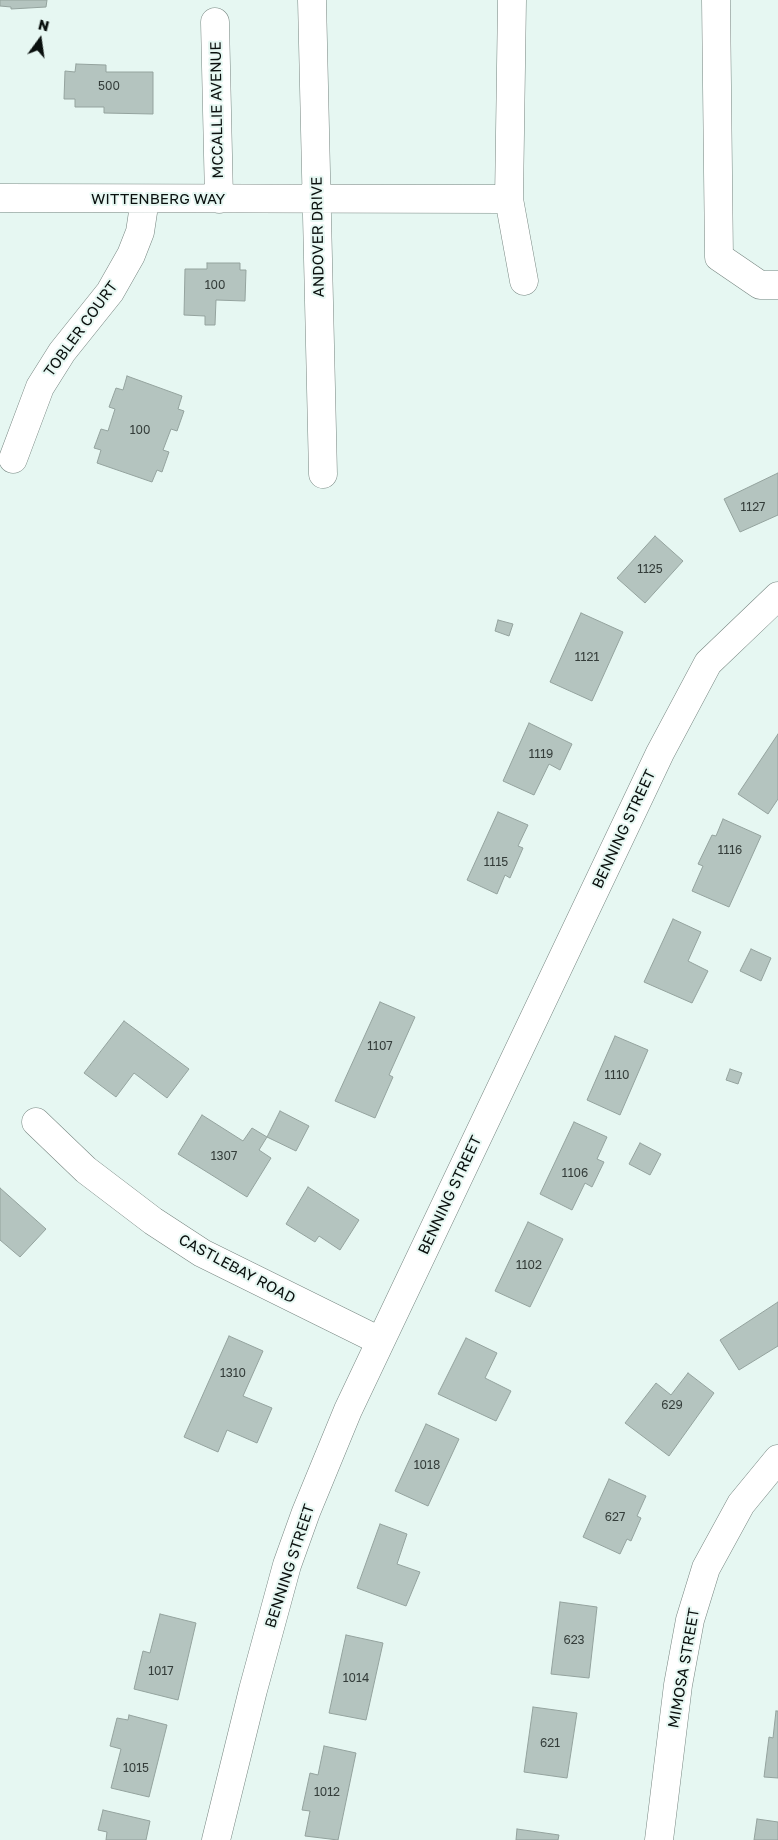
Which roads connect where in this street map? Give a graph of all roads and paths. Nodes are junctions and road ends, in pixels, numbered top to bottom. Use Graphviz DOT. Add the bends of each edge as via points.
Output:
graph roads {
  1 [pos="312,0"];
  2 [pos="512,0"];
  3 [pos="716,0"];
  4 [pos="215,22"];
  5 [pos="0,198"];
  6 [pos="509,198"];
  7 [pos="145,199"];
  8 [pos="219,199"];
  9 [pos="317,200"];
  10 [pos="524,281"];
  11 [pos="778,285"];
  12 [pos="13,458"];
  13 [pos="323,474"];
  14 [pos="778,596"];
  15 [pos="36,1122"];
  16 [pos="380,1341"];
  17 [pos="778,1458"];
  18 [pos="216,1840"];
  19 [pos="659,1840"];
  1 -- 9 [label="street, ANDOVER DRIVE"];
  2 -- 6 [label="street"];
  3 -- 11 [label="street" via="719,257 760,285"];
  4 -- 8 [label="street, MCCALLIE AVENUE"];
  5 -- 7 [label="street, WITTENBERG WAY"];
  6 -- 9 [label="street, WITTENBERG WAY"];
  6 -- 10 [label="street"];
  7 -- 8 [label="street, WITTENBERG WAY"];
  7 -- 12 [label="street, TOBLER COURT" via="140,232 131,255 110,292 62,352 40,387"];
  8 -- 9 [label="street, WITTENBERG WAY"];
  9 -- 13 [label="street, ANDOVER DRIVE"];
  14 -- 16 [label="street, BENNING STREET" via="708,663 665,744"];
  15 -- 16 [label="street, CASTLEBAY ROAD" via="86,1170 202,1253"];
  16 -- 18 [label="street, BENNING STREET" via="344,1420 287,1565"];
  17 -- 19 [label="street, MIMOSA STREET" via="741,1504 706,1568 690,1620 678,1685"];
}
